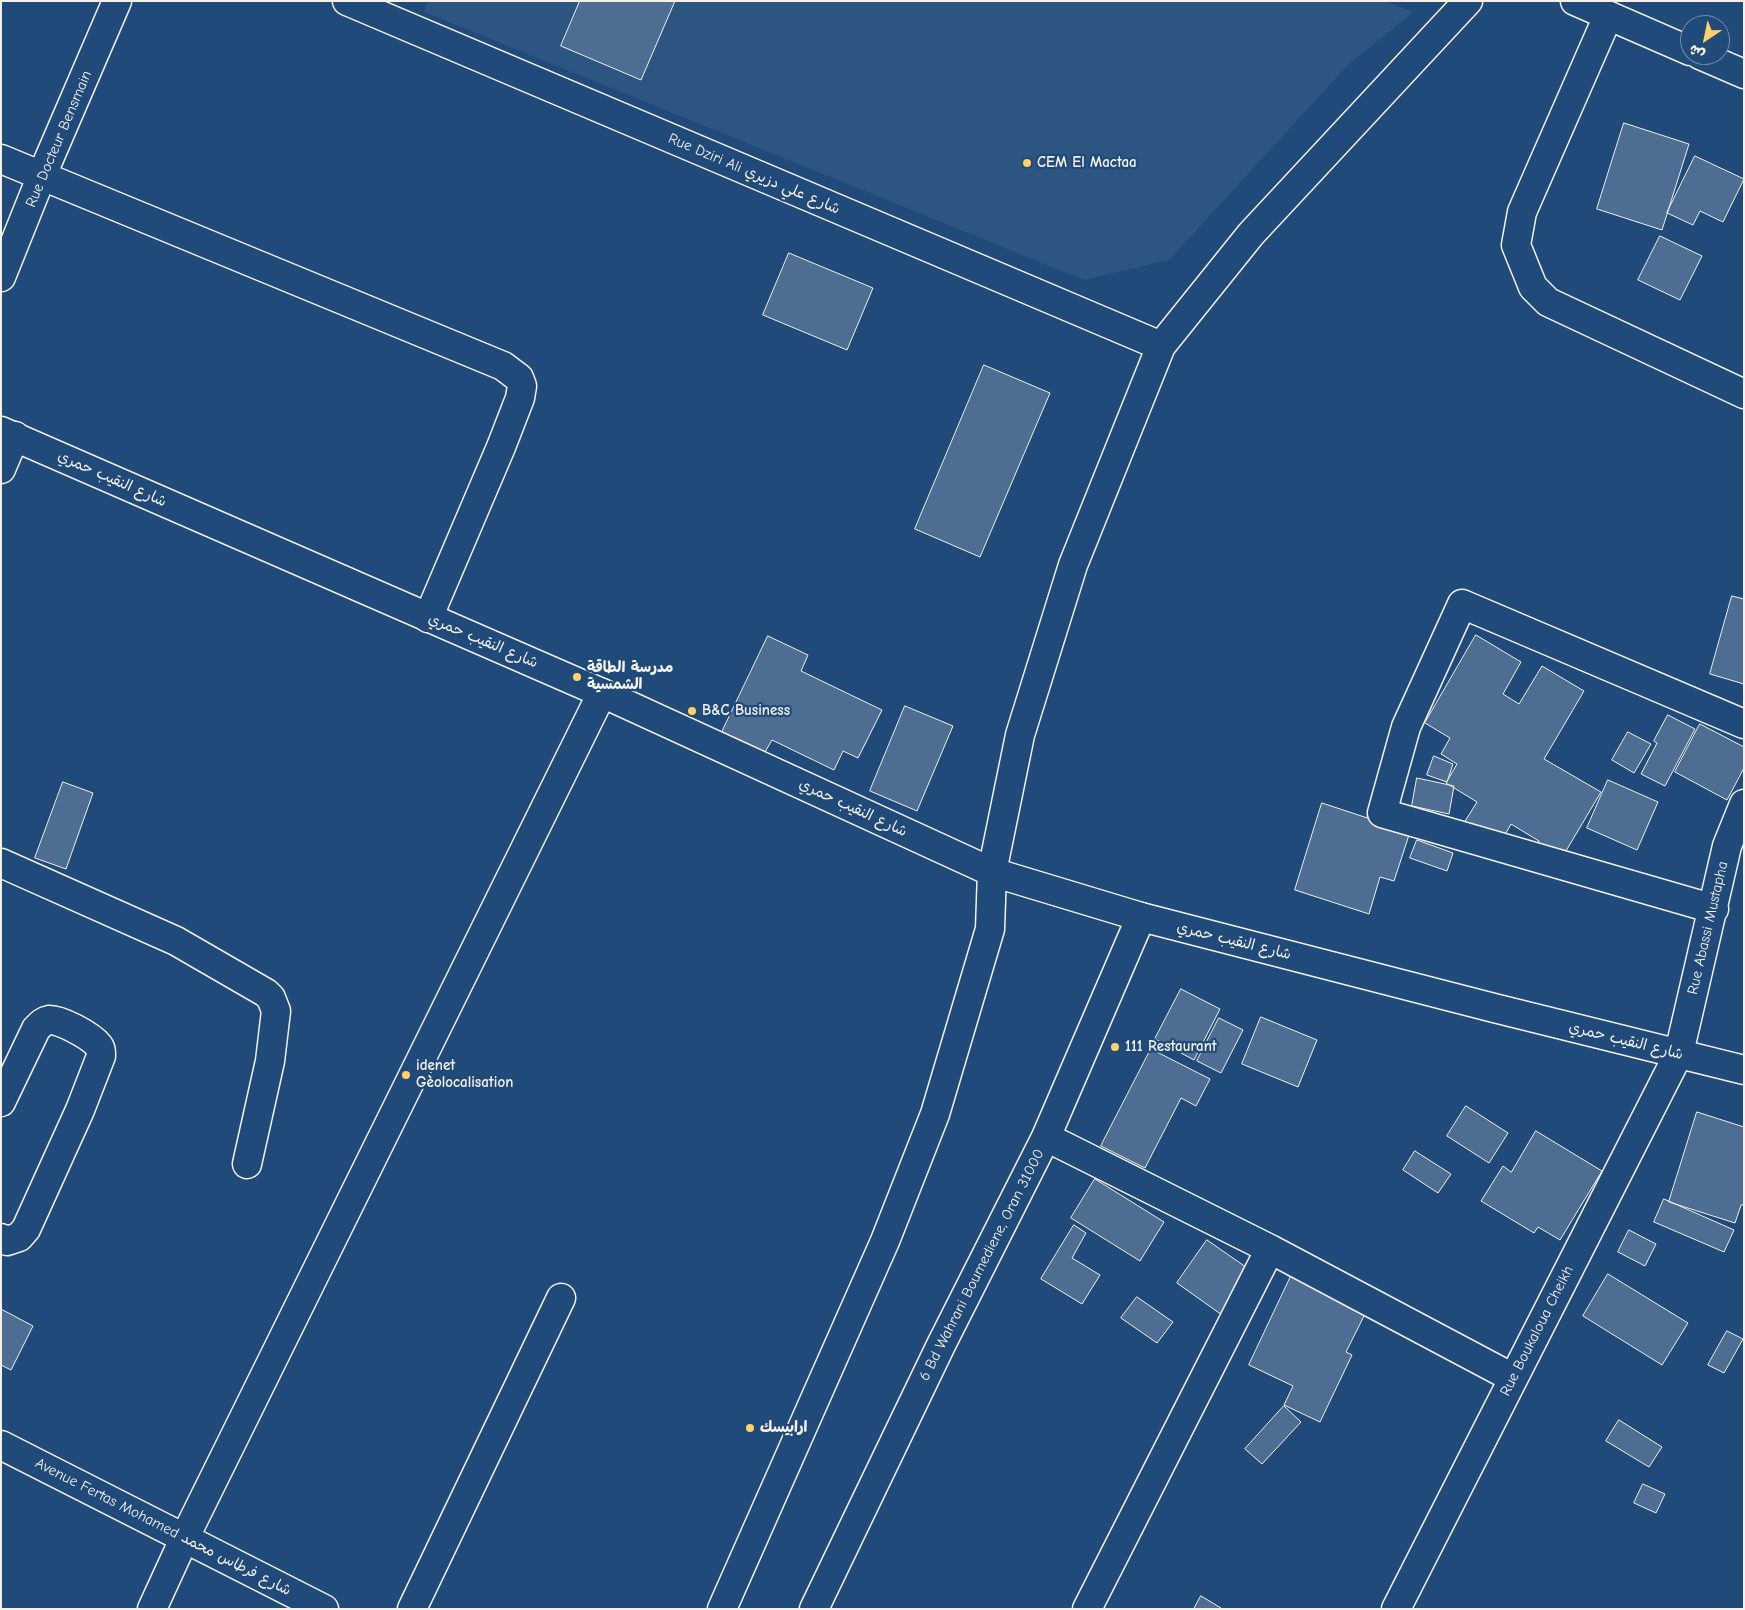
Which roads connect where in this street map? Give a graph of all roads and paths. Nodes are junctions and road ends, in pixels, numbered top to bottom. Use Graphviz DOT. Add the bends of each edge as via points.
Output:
graph roads {
  1 [pos="117,1"];
  2 [pos="347,1"];
  3 [pos="1468,1"];
  4 [pos="1575,1"];
  5 [pos="1608,16"];
  6 [pos="1680,47"];
  7 [pos="1723,65"];
  8 [pos="1744,74"];
  9 [pos="1,159"];
  10 [pos="42,175"];
  11 [pos="1,276"];
  12 [pos="1161,346"];
  13 [pos="1744,394"];
  14 [pos="8,433"];
  15 [pos="1,469"];
  16 [pos="428,618"];
  17 [pos="602,692"];
  18 [pos="1744,724"];
  19 [pos="1744,804"];
  20 [pos="1,862"];
  21 [pos="992,872"];
  22 [pos="1714,909"];
  23 [pos="1140,917"];
  24 [pos="1679,1053"];
  25 [pos="1744,1070"];
  26 [pos="1,1102"];
  27 [pos="1046,1137"];
  28 [pos="248,1164"];
  29 [pos="1,1238"];
  30 [pos="1270,1250"];
  31 [pos="561,1298"];
  32 [pos="1513,1378"];
  33 [pos="1,1445"];
  34 [pos="185,1537"];
  35 [pos="152,1609"];
  36 [pos="324,1609"];
  37 [pos="412,1609"];
  38 [pos="722,1609"];
  39 [pos="814,1609"];
  40 [pos="1086,1609"];
  41 [pos="1396,1609"];
  1 -- 10 [label="street, Rue Docteur Bensmain"];
  2 -- 12 [label="street, Rue Dziri Ali شارع علي دزيري"];
  3 -- 12 [label="street" via="1251,234"];
  4 -- 5 [label="street"];
  5 -- 6 [label="street"];
  5 -- 13 [label="street" via="1522,212 1516,245 1523,267 1532,287 1548,302"];
  7 -- 8 [label="street"];
  9 -- 10 [label="street"];
  10 -- 11 [label="street, Rue Docteur Bensmain"];
  10 -- 16 [label="street" via="503,366 519,378 522,386 520,398"];
  12 -- 21 [label="street" via="1073,565 1020,735"];
  14 -- 15 [label="street"];
  14 -- 16 [label="street, شارع النقيب حمري"];
  16 -- 17 [label="street, شارع النقيب حمري"];
  17 -- 21 [label="street, شارع النقيب حمري"];
  17 -- 34 [label="street"];
  18 -- 22 [label="street" via="1462,604 1406,728 1382,813"];
  19 -- 22 [label="street, Rue Abassi Mustapha" via="1727,846"];
  20 -- 28 [label="street" via="176,941 271,998 276,1011 270,1061"];
  21 -- 23 [label="street, شارع النقيب حمري"];
  21 -- 38 [label="street" via="990,929 935,1114 885,1241"];
  22 -- 24 [label="street, Rue Abassi Mustapha"];
  23 -- 24 [label="street, شارع النقيب حمري"];
  23 -- 27 [label="street, 6 Bd Wahrani Boumediene, Oran 31000"];
  24 -- 25 [label="street, شارع النقيب حمري"];
  24 -- 32 [label="street, Rue Boukaloua Cheikh"];
  26 -- 29 [label="street" via="41,1024 54,1020 75,1028 98,1044 101,1056 80,1110 26,1229 19,1237 7,1241"];
  27 -- 30 [label="street"];
  27 -- 39 [label="street, 6 Bd Wahrani Boumediene, Oran 31000"];
  30 -- 32 [label="street"];
  30 -- 40 [label="street"];
  31 -- 37 [label="street"];
  32 -- 41 [label="street, Rue Boukaloua Cheikh"];
  33 -- 34 [label="street, Avenue Fertas Mohamed شارع فرطاس محمد"];
  34 -- 35 [label="street"];
  34 -- 36 [label="street, Avenue Fertas Mohamed شارع فرطاس محمد"];
}
